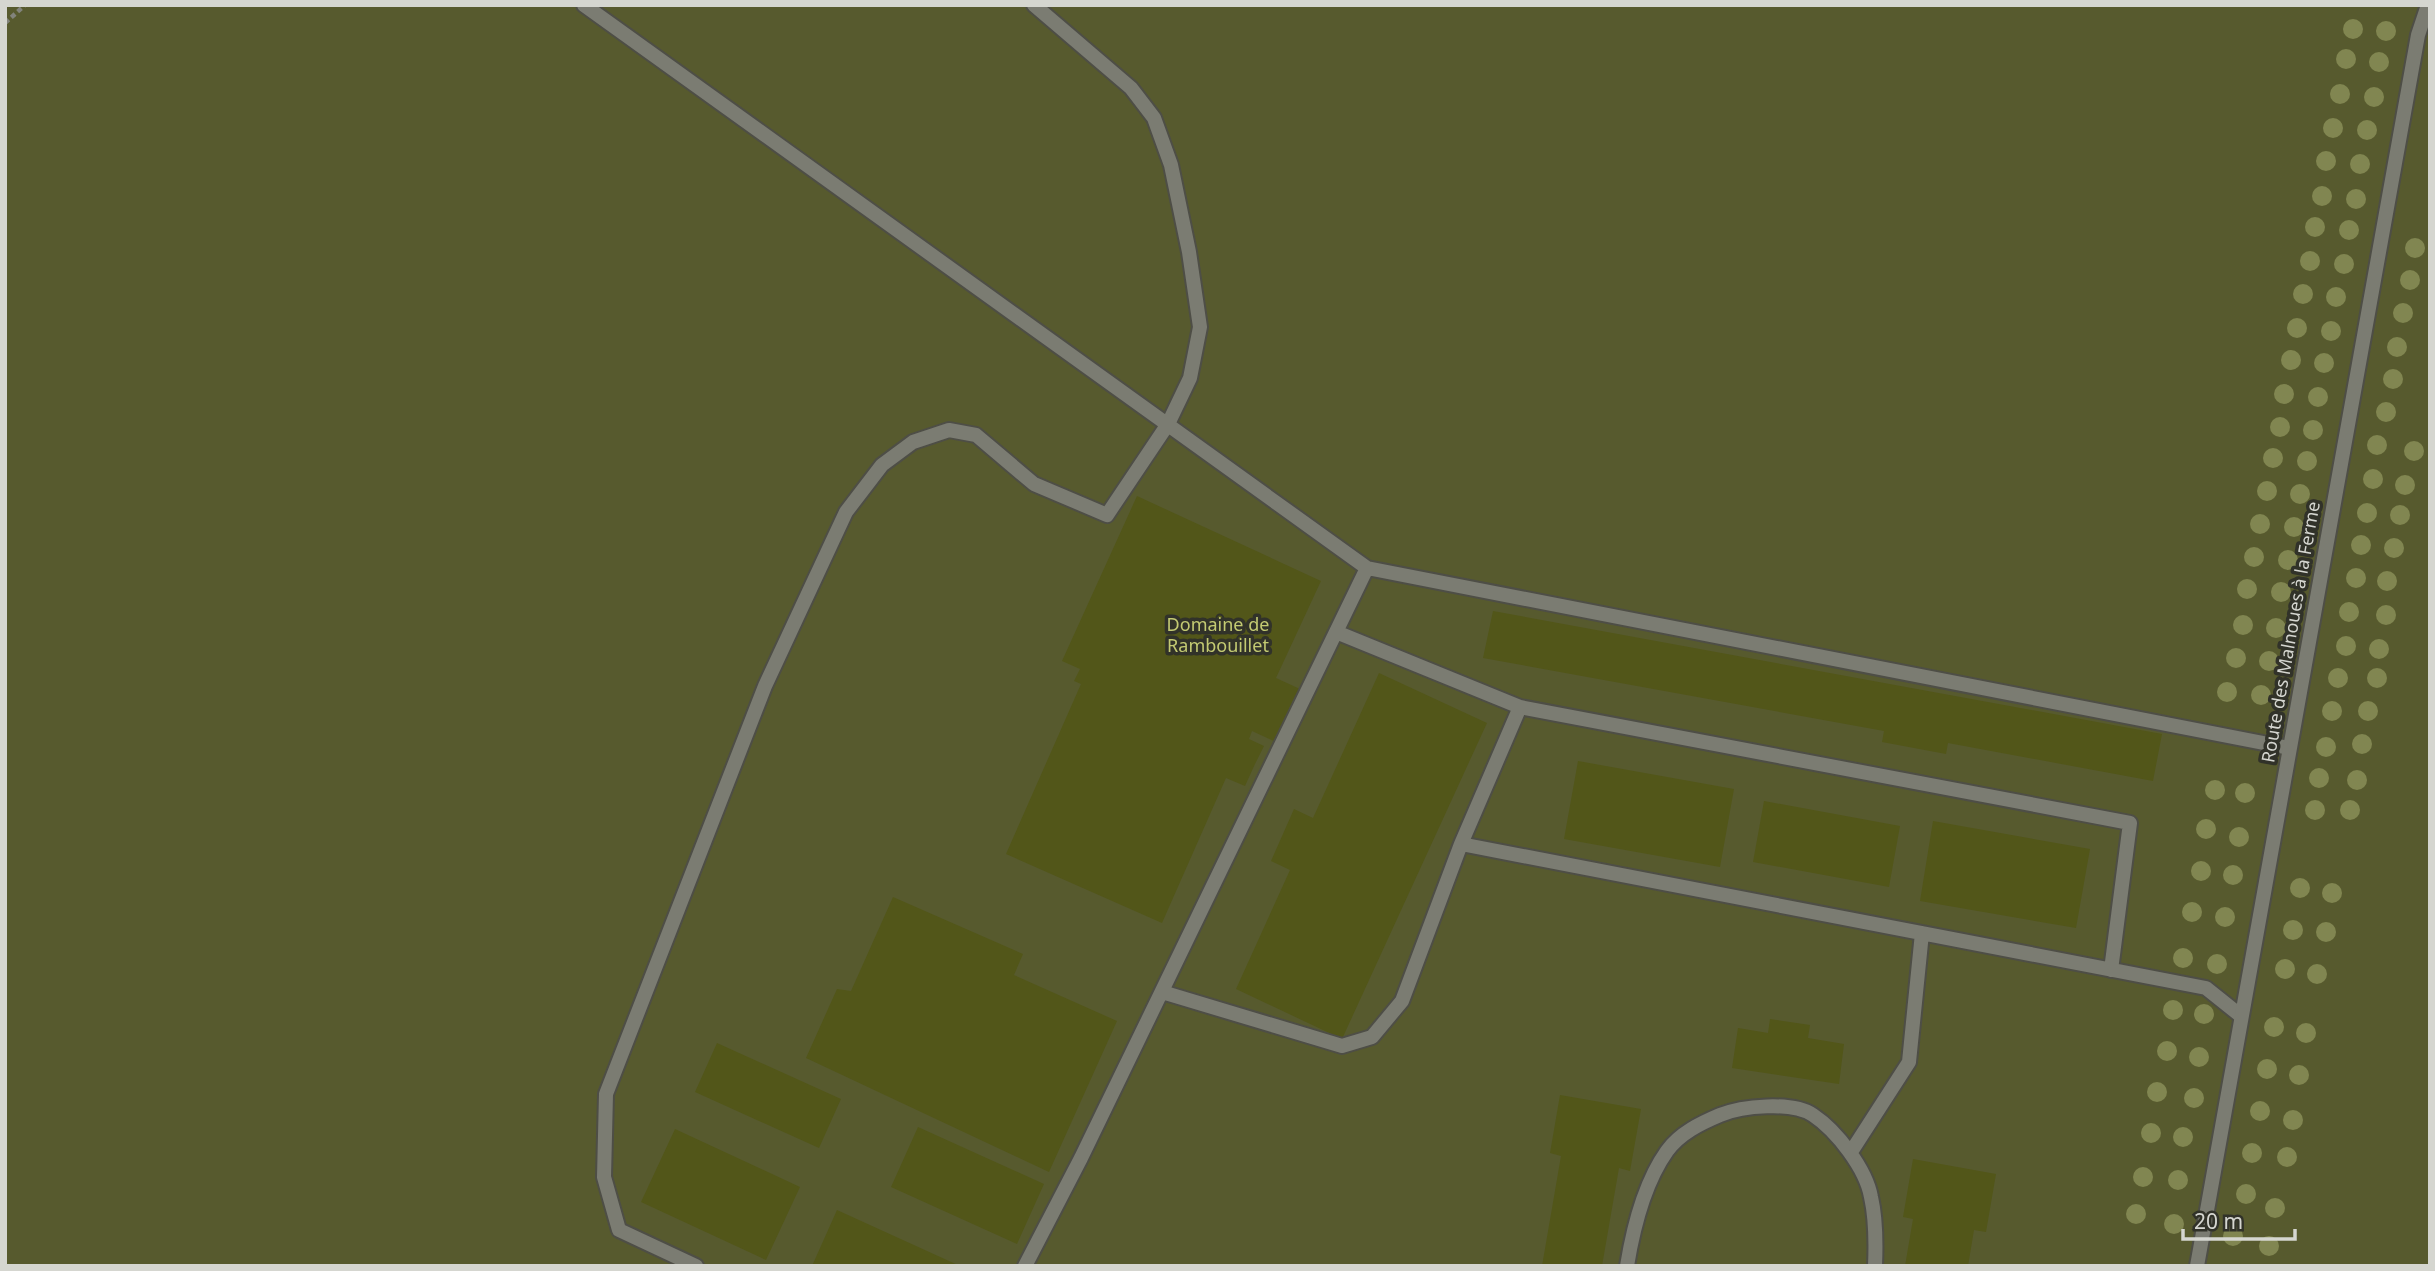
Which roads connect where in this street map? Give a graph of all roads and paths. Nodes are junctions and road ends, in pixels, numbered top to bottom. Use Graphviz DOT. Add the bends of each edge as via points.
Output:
graph roads {
  1 [pos="25,5"];
  2 [pos="584,5"];
  3 [pos="1034,5"];
  4 [pos="2428,5"];
  5 [pos="5,23"];
  6 [pos="1168,424"];
  7 [pos="1367,568"];
  8 [pos="1336,632"];
  9 [pos="1520,707"];
  10 [pos="2289,748"];
  11 [pos="1461,844"];
  12 [pos="1922,933"];
  13 [pos="2111,970"];
  14 [pos="1161,992"];
  15 [pos="2241,1016"];
  16 [pos="1851,1152"];
  17 [pos="696,1266"];
  18 [pos="1025,1266"];
  19 [pos="1627,1266"];
  20 [pos="1875,1266"];
  21 [pos="2197,1266"];
  1 -- 5 [label="path"];
  2 -- 6 [label="street"];
  3 -- 6 [label="street" via="1131,88 1154,118 1171,165 1200,327 1190,378"];
  4 -- 10 [label="street, Route des Malnoues à la Ferme" via="2416,48"];
  6 -- 7 [label="street"];
  6 -- 17 [label="street" via="1107,515 1034,484 976,435 949,430 913,442 882,465 846,512 765,686 606,1094 604,1177 619,1230"];
  7 -- 8 [label="street"];
  7 -- 10 [label="street"];
  8 -- 9 [label="street"];
  8 -- 14 [label="street"];
  9 -- 11 [label="street"];
  9 -- 13 [label="street" via="2130,822"];
  10 -- 15 [label="street, Route des Malnoues à la Ferme"];
  11 -- 12 [label="street"];
  11 -- 14 [label="street" via="1402,1001 1372,1037 1342,1046"];
  12 -- 13 [label="street"];
  12 -- 16 [label="street" via="1909,1062"];
  13 -- 15 [label="street" via="2206,988"];
  14 -- 18 [label="street"];
  15 -- 21 [label="street, Route des Malnoues à la Ferme"];
  16 -- 19 [label="street" via="1812,1114 1774,1105 1733,1110 1694,1126 1668,1150 1653,1178 1633,1227"];
  16 -- 20 [label="street" via="1871,1194"];
}
